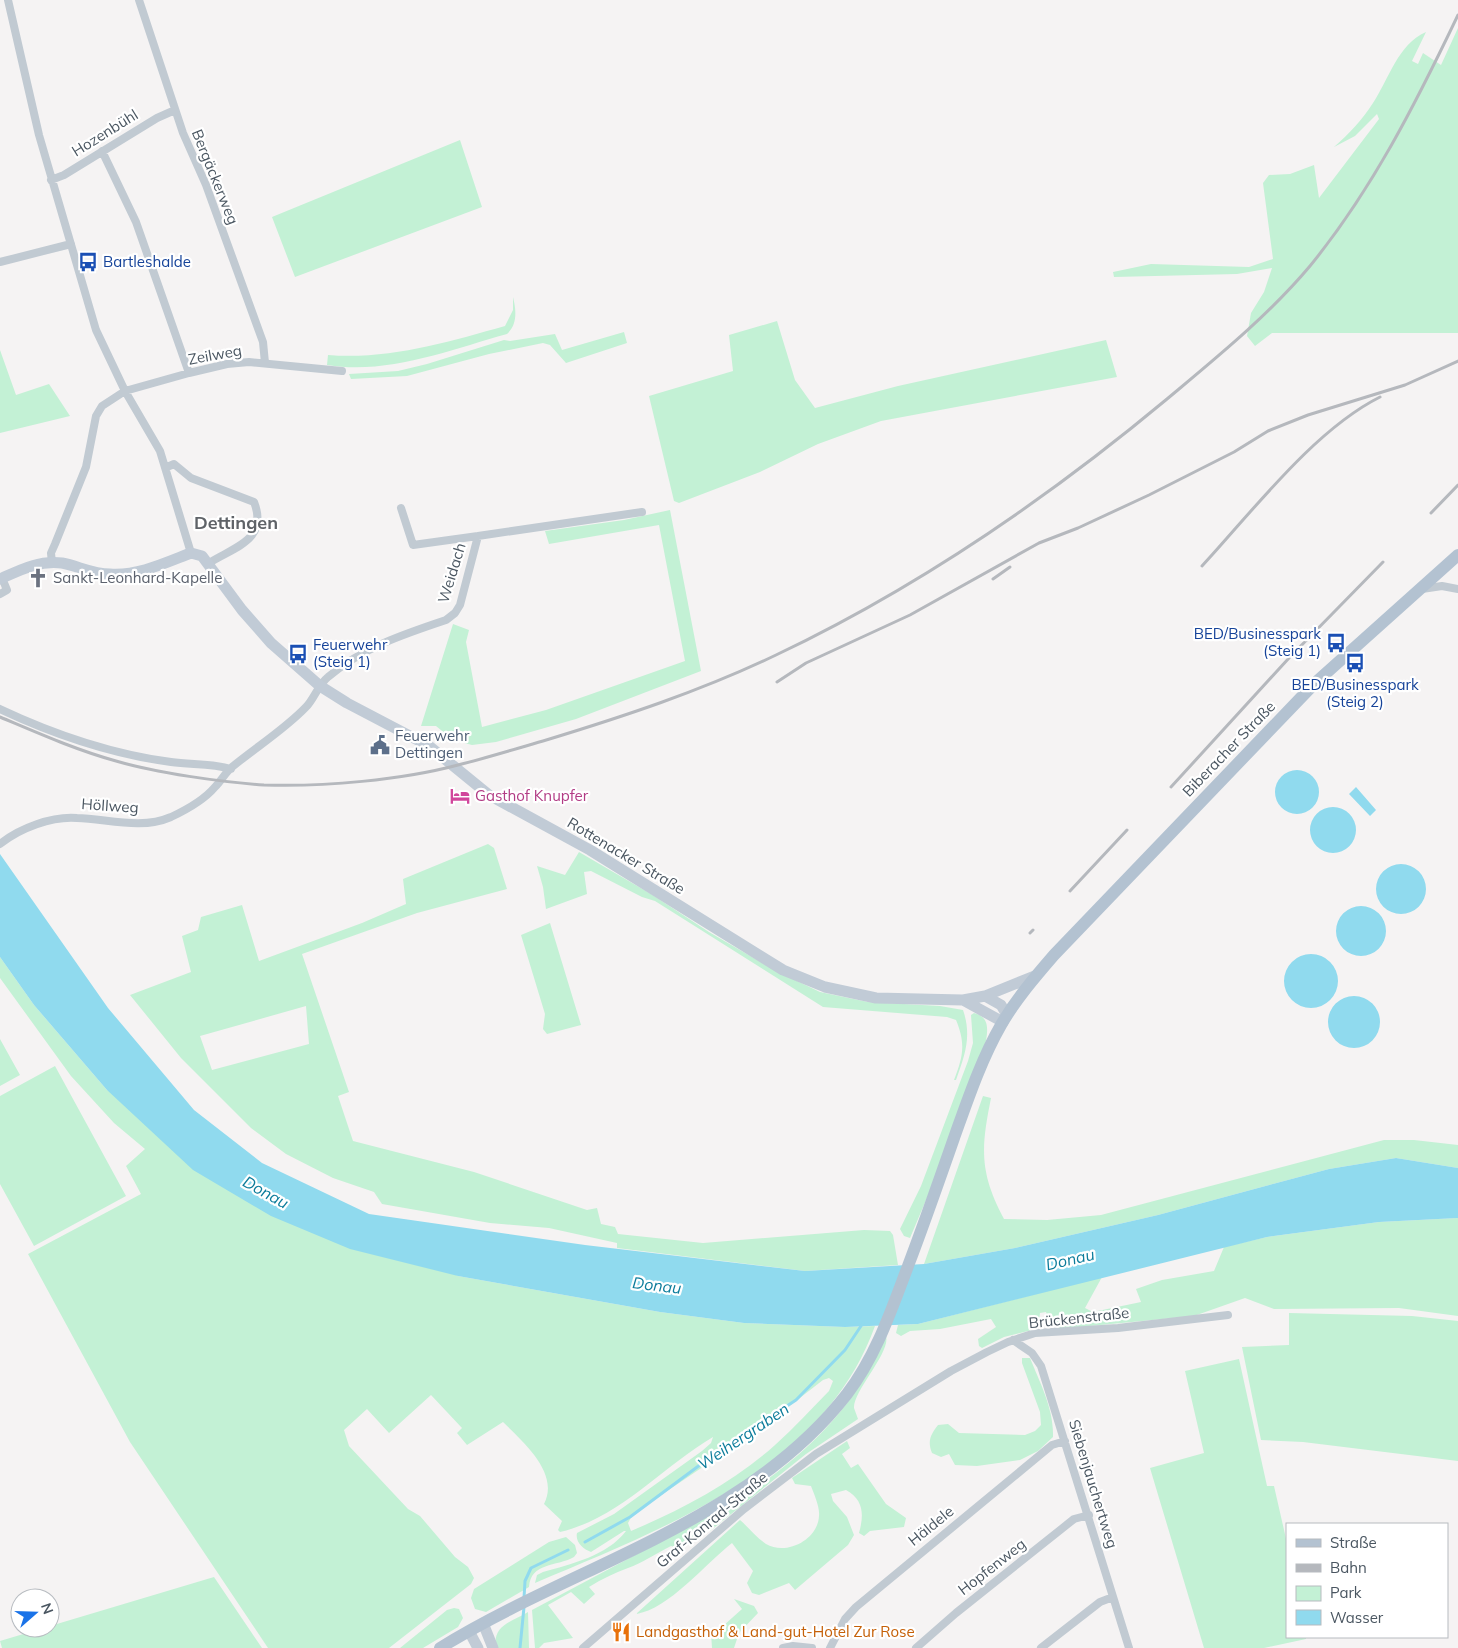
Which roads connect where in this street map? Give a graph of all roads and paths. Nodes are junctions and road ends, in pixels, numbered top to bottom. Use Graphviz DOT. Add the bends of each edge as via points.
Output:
graph roads {
  1 [pos="8,0"];
  2 [pos="140,0"];
  3 [pos="175,110"];
  4 [pos="102,151"];
  5 [pos="51,180"];
  6 [pos="71,244"];
  7 [pos="0,262"];
  8 [pos="265,363"];
  9 [pos="342,371"];
  10 [pos="188,373"];
  11 [pos="124,391"];
  12 [pos="167,467"];
  13 [pos="400,508"];
  14 [pos="642,512"];
  15 [pos="478,536"];
  16 [pos="191,553"];
  17 [pos="1457,557"];
  18 [pos="52,563"];
  19 [pos="209,563"];
  20 [pos="1,579"];
  21 [pos="1458,589"];
  22 [pos="1417,590"];
  23 [pos="0,594"];
  24 [pos="320,686"];
  25 [pos="0,709"];
  26 [pos="231,769"];
  27 [pos="2,843"];
  28 [pos="1037,975"];
  29 [pos="985,996"];
  30 [pos="963,1000"];
  31 [pos="1005,1019"];
  32 [pos="1228,1315"];
  33 [pos="1013,1340"];
  34 [pos="865,1423"];
  35 [pos="1065,1441"];
  36 [pos="1089,1515"];
  37 [pos="1113,1597"];
  38 [pos="483,1623"];
  39 [pos="470,1631"];
  40 [pos="440,1648"];
  41 [pos="478,1648"];
  42 [pos="493,1648"];
  43 [pos="583,1648"];
  44 [pos="783,1648"];
  45 [pos="812,1648"];
  46 [pos="830,1648"];
  47 [pos="916,1648"];
  48 [pos="1041,1648"];
  49 [pos="1129,1648"];
  1 -- 5 [label="street"];
  2 -- 3 [label="street, Bergäckerweg"];
  3 -- 4 [label="street, Hozenbühl"];
  3 -- 8 [label="street, Bergäckerweg" via="263,342"];
  4 -- 5 [label="street, Hozenbühl"];
  4 -- 10 [label="street" via="136,222"];
  5 -- 6 [label="street"];
  6 -- 7 [label="street"];
  6 -- 11 [label="street" via="96,330"];
  8 -- 9 [label="street, Zeilweg"];
  8 -- 10 [label="street, Zeilweg" via="227,364"];
  10 -- 11 [label="street, Zeilweg"];
  11 -- 12 [label="street" via="152,435"];
  11 -- 18 [label="street, Zeilweg" via="102,406 96,416 86,466 54,544"];
  12 -- 16 [label="street"];
  12 -- 19 [label="street" via="174,464 192,478 254,502 258,522 256,531 249,540"];
  13 -- 15 [label="street, Weidach" via="413,545"];
  14 -- 15 [label="street, Weidach"];
  15 -- 24 [label="street, Weidach" via="455,613 446,620 377,644 335,671"];
  16 -- 18 [label="main road" via="128,574 110,574"];
  16 -- 19 [label="main road, Rottenacker Straße" via="202,556"];
  17 -- 22 [label="main road, Biberacher Straße"];
  18 -- 20 [label="main road" via="27,566"];
  19 -- 24 [label="main road, Rottenacker Straße" via="242,610 271,643"];
  20 -- 23 [label="street" via="7,590"];
  21 -- 22 [label="street" via="1442,586"];
  22 -- 28 [label="main road, Biberacher Straße" via="1308,690"];
  24 -- 26 [label="street, Höllweg" via="307,706"];
  24 -- 30 [label="main road, Rottenacker Straße" via="429,746 489,795 590,850 784,970 825,987 876,998"];
  25 -- 26 [label="street" via="94,745 171,762 219,765"];
  26 -- 27 [label="street, Höllweg" via="206,796 170,817 154,822 119,824 77,817 60,819 26,828"];
  28 -- 29 [label="main road, Rottenacker Straße"];
  28 -- 31 [label="main road, Biberacher Straße"];
  29 -- 30 [label="main road, Rottenacker Straße"];
  29 -- 31 [label="main road" via="1001,1005"];
  30 -- 31 [label="main road, Rottenacker Straße"];
  31 -- 38 [label="main road, Biberacher Straße" via="973,1085 883,1333 848,1392 818,1428 788,1457 727,1499"];
  32 -- 33 [label="street, Brückenstraße" via="1118,1328 1035,1333"];
  33 -- 34 [label="street, Brückenstraße" via="951,1371"];
  33 -- 35 [label="street, Siebenjauchertweg" via="1032,1353 1041,1366"];
  34 -- 43 [label="street, Graf-Konrad-Straße" via="816,1454 744,1509"];
  35 -- 36 [label="street, Siebenjauchertweg"];
  35 -- 46 [label="street, Häldele" via="1052,1445 856,1607"];
  36 -- 37 [label="street, Siebenjauchertweg"];
  36 -- 47 [label="street, Hopfenweg" via="1074,1519"];
  37 -- 48 [label="street" via="1100,1602"];
  37 -- 49 [label="street, Siebenjauchertweg"];
  38 -- 39 [label="main road, Biberacher Straße"];
  38 -- 42 [label="main road"];
  39 -- 40 [label="main road, Biberacher Straße"];
  39 -- 41 [label="main road"];
  44 -- 45 [label="street"];
}
